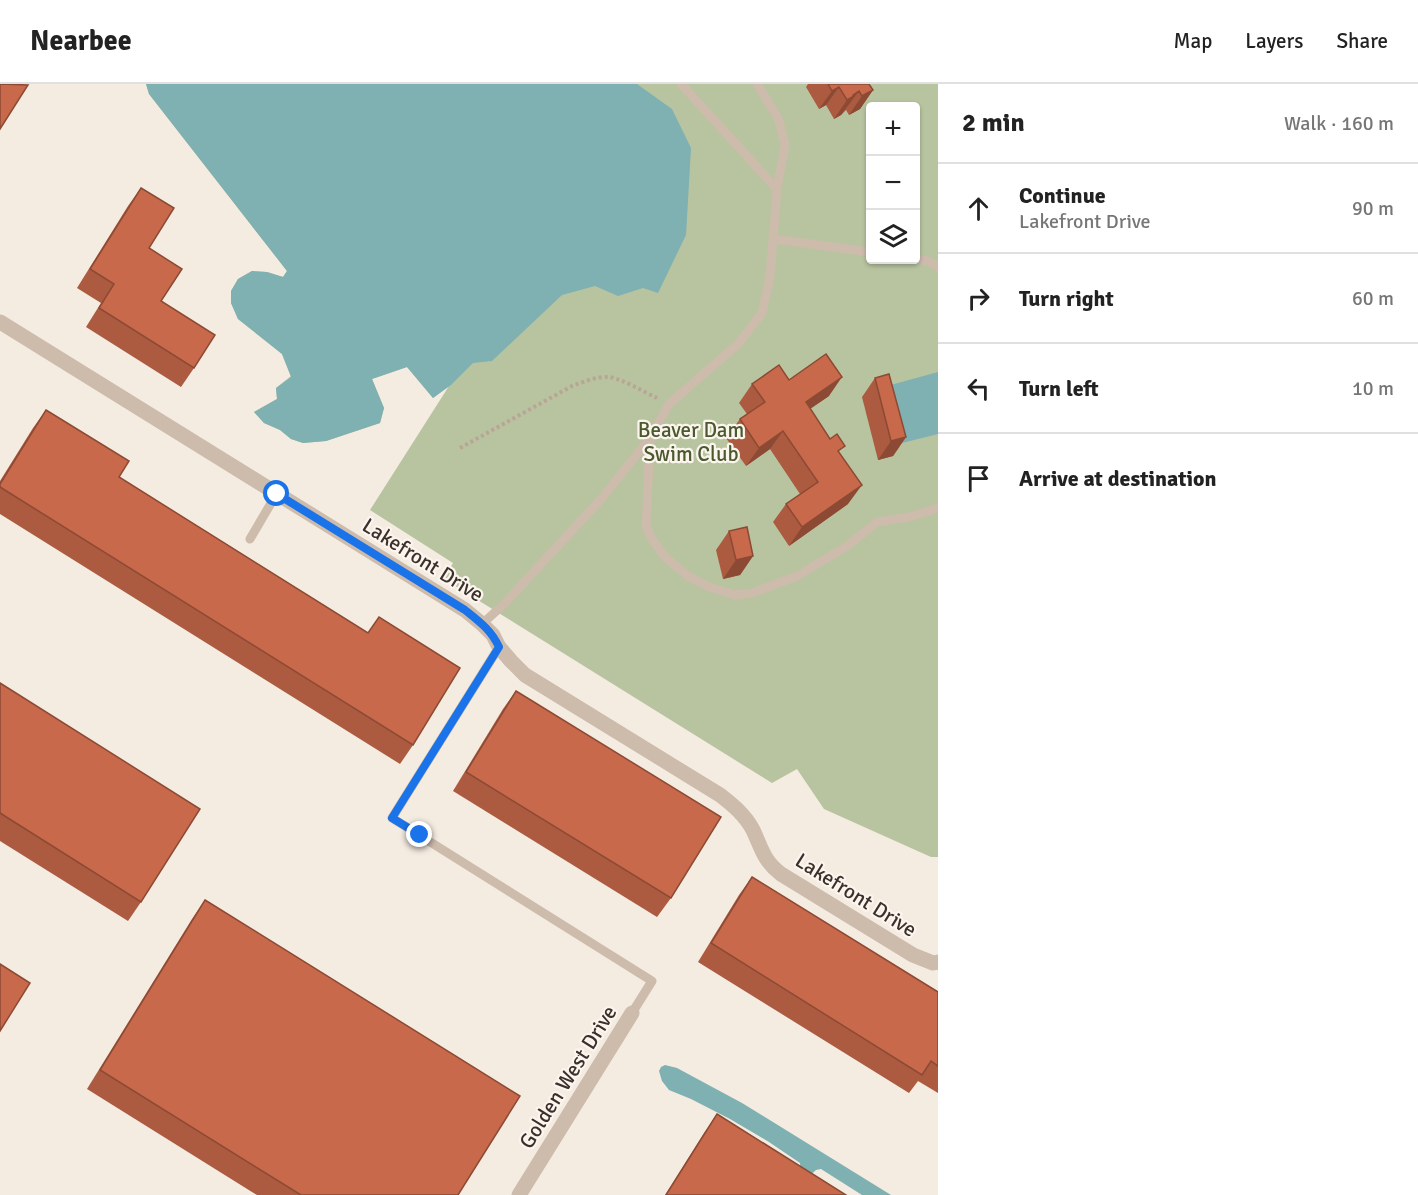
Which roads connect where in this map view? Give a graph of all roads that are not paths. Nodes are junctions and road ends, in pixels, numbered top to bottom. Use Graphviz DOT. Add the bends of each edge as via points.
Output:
graph roads {
  1 [pos="681,84"];
  2 [pos="757,84"];
  3 [pos="777,189"];
  4 [pos="774,239"];
  5 [pos="866,251"];
  6 [pos="920,260"];
  7 [pos="938,267"];
  8 [pos="0,322"];
  9 [pos="650,438"];
  10 [pos="277,494"];
  11 [pos="938,508"];
  12 [pos="250,539"];
  13 [pos="482,624"];
  14 [pos="499,647"];
  15 [pos="938,962"];
  16 [pos="632,1013"];
  17 [pos="519,1195"];
  1 -- 3 [label="lane"];
  2 -- 3 [label="lane" via="778,118 785,144"];
  3 -- 4 [label="lane"];
  4 -- 5 [label="lane"];
  4 -- 9 [label="lane" via="762,313 738,344 669,404"];
  6 -- 7 [label="lane"];
  8 -- 10 [label="street, Lakefront Drive"];
  9 -- 11 [label="lane" via="646,526 652,539 665,557 688,576 735,595 752,593 797,576 847,546 877,522"];
  9 -- 13 [label="lane" via="602,498"];
  10 -- 12 [label="lane"];
  10 -- 13 [label="street, Lakefront Drive"];
  13 -- 14 [label="street, Lakefront Drive"];
  14 -- 15 [label="street, Lakefront Drive" via="525,675 740,811 771,866 781,874 913,955"];
  14 -- 16 [label="lane, Golden West Drive" via="392,818 652,981"];
  16 -- 17 [label="street, Golden West Drive"];
}
